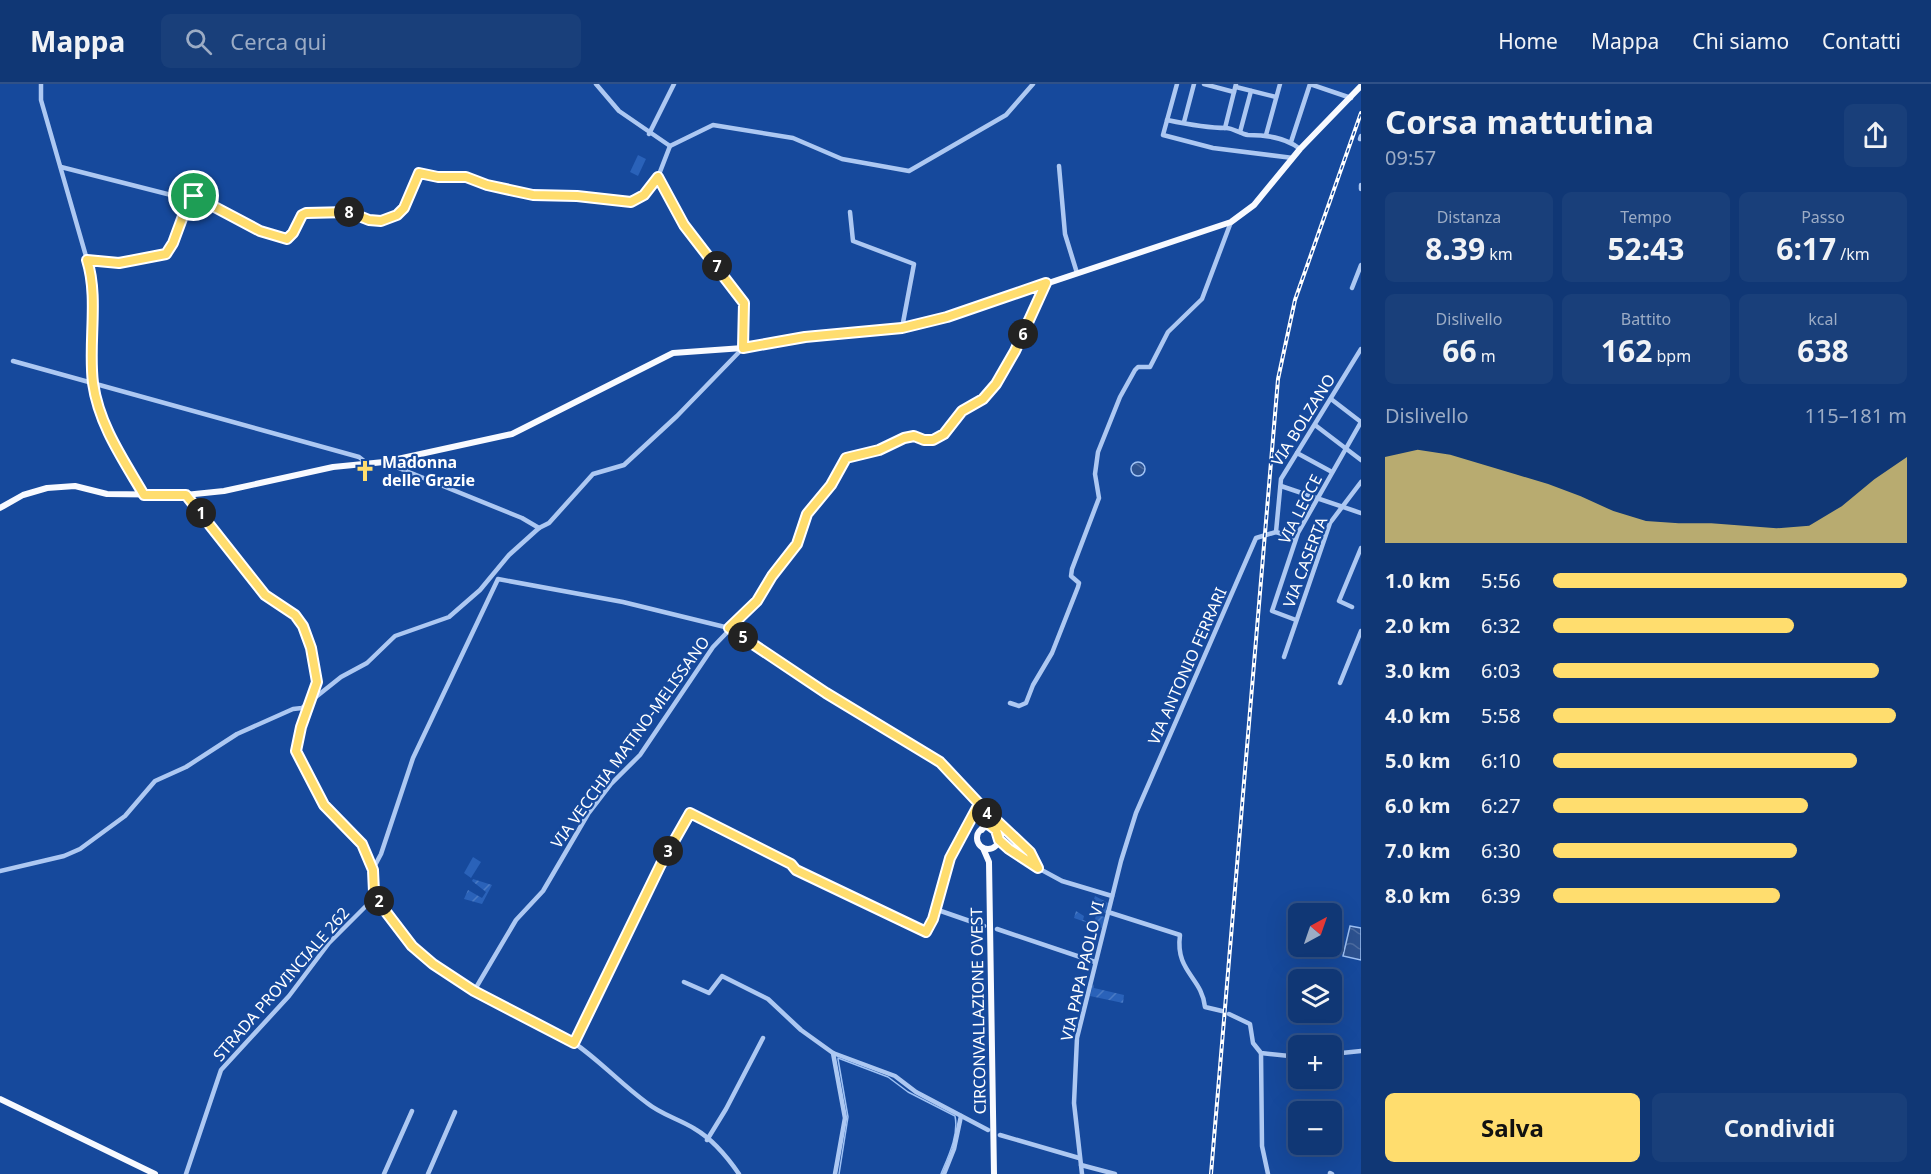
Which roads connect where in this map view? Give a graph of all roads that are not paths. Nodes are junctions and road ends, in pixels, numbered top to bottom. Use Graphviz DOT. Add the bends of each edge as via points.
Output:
graph roads {
  1 [pos="41,84"];
  2 [pos="596,84"];
  3 [pos="674,84"];
  4 [pos="1033,84"];
  5 [pos="1177,84"];
  6 [pos="1194,84"];
  7 [pos="1204,84"];
  8 [pos="1280,84"];
  9 [pos="1311,84"];
  10 [pos="1361,86"];
  11 [pos="1236,88"];
  12 [pos="1251,91"];
  13 [pos="1276,97"];
  14 [pos="1351,98"];
  15 [pos="1167,120"];
  16 [pos="1184,122"];
  17 [pos="1225,128"];
  18 [pos="1240,132"];
  19 [pos="649,134"];
  20 [pos="1266,135"];
  21 [pos="1291,142"];
  22 [pos="670,146"];
  23 [pos="1300,150"];
  24 [pos="1293,158"];
  25 [pos="1059,166"];
  26 [pos="61,167"];
  27 [pos="658,177"];
  28 [pos="190,197"];
  29 [pos="850,212"];
  30 [pos="1231,222"];
  31 [pos="87,260"];
  32 [pos="1361,265"];
  33 [pos="1077,273"];
  34 [pos="1046,283"];
  35 [pos="1352,288"];
  36 [pos="902,328"];
  37 [pos="743,348"];
  38 [pos="1361,349"];
  39 [pos="1359,358"];
  40 [pos="13,361"];
  41 [pos="93,384"];
  42 [pos="1331,399"];
  43 [pos="1361,422"];
  44 [pos="1315,425"];
  45 [pos="1346,448"];
  46 [pos="1298,453"];
  47 [pos="1361,460"];
  48 [pos="384,462"];
  49 [pos="368,464"];
  50 [pos="1332,472"];
  51 [pos="1361,482"];
  52 [pos="1281,486"];
  53 [pos="144,495"];
  54 [pos="186,495"];
  55 [pos="1317,498"];
  56 [pos="1342,507"];
  57 [pos="0,508"];
  58 [pos="1361,513"];
  59 [pos="539,528"];
  60 [pos="1276,532"];
  61 [pos="1295,538"];
  62 [pos="1361,548"];
  63 [pos="1352,607"];
  64 [pos="1296,620"];
  65 [pos="729,628"];
  66 [pos="1361,631"];
  67 [pos="1284,657"];
  68 [pos="1340,683"];
  69 [pos="310,702"];
  70 [pos="1010,703"];
  71 [pos="979,804"];
  72 [pos="1136,813"];
  73 [pos="985,815"];
  74 [pos="985,829"];
  75 [pos="999,840"];
  76 [pos="983,848"];
  77 [pos="994,848"];
  78 [pos="1009,849"];
  79 [pos="989,862"];
  80 [pos="1038,868"];
  81 [pos="0,870"];
  82 [pos="373,870"];
  83 [pos="374,892"];
  84 [pos="1112,897"];
  85 [pos="935,909"];
  86 [pos="1108,912"];
  87 [pos="984,926"];
  88 [pos="997,929"];
  89 [pos="1095,962"];
  90 [pos="684,982"];
  91 [pos="474,991"];
  92 [pos="1222,1011"];
  93 [pos="1229,1014"];
  94 [pos="763,1038"];
  95 [pos="574,1043"];
  96 [pos="1361,1051"];
  97 [pos="833,1053"];
  98 [pos="1261,1053"];
  99 [pos="1342,1053"];
  100 [pos="1288,1056"];
  101 [pos="0,1099"];
  102 [pos="412,1111"];
  103 [pos="455,1112"];
  104 [pos="961,1116"];
  105 [pos="988,1130"];
  106 [pos="1000,1135"];
  107 [pos="708,1140"];
  108 [pos="1079,1158"];
  109 [pos="1081,1165"];
  110 [pos="187,1173"];
  111 [pos="155,1174"];
  112 [pos="384,1174"];
  113 [pos="428,1174"];
  114 [pos="739,1174"];
  115 [pos="835,1174"];
  116 [pos="944,1174"];
  117 [pos="994,1174"];
  118 [pos="1082,1174"];
  119 [pos="1115,1174"];
  120 [pos="1268,1174"];
  1 -- 26 [label="street" via="41,100"];
  2 -- 19 [label="street" via="619,111"];
  3 -- 19 [label="street"];
  4 -- 22 [label="street" via="1006,115 909,171 843,159 786,137 712,125"];
  5 -- 15 [label="street"];
  6 -- 16 [label="street"];
  7 -- 11 [label="street"];
  8 -- 13 [label="street"];
  9 -- 14 [label="street"];
  9 -- 21 [label="street"];
  10 -- 14 [label="main road"];
  11 -- 12 [label="street"];
  11 -- 17 [label="street"];
  12 -- 13 [label="street"];
  12 -- 18 [label="street"];
  13 -- 20 [label="street"];
  14 -- 23 [label="main road"];
  15 -- 16 [label="street"];
  15 -- 24 [label="street" via="1163,135 1213,148"];
  16 -- 17 [label="street"];
  17 -- 18 [label="street"];
  18 -- 20 [label="street"];
  19 -- 22 [label="street"];
  20 -- 21 [label="street"];
  21 -- 23 [label="street"];
  22 -- 27 [label="street"];
  23 -- 24 [label="main road"];
  24 -- 30 [label="main road" via="1254,206"];
  25 -- 33 [label="street" via="1065,234"];
  26 -- 28 [label="street"];
  26 -- 31 [label="street"];
  27 -- 28 [label="street" via="644,195 631,202 533,195 466,177 419,173 397,215 376,222 349,212 306,213 287,239 260,231"];
  27 -- 37 [label="street" via="684,225 744,303"];
  28 -- 31 [label="street" via="166,254 119,263"];
  29 -- 36 [label="street" via="853,241 915,265"];
  30 -- 33 [label="main road"];
  30 -- 70 [label="street" via="1202,299 1168,332 1150,367 1135,370 1120,397 1095,464 1099,498 1072,569 1071,576 1078,587 1052,653 1026,703"];
  31 -- 41 [label="street" via="92,277"];
  32 -- 35 [label="street"];
  33 -- 34 [label="main road"];
  34 -- 36 [label="main road"];
  34 -- 65 [label="street, VIA VECCHIA MATINO-MELISSANO" via="1015,351 983,399 962,411 944,434 933,440 904,438 879,450 846,458 831,485 807,514 797,544 757,601"];
  36 -- 37 [label="main road" via="805,337"];
  37 -- 48 [label="main road" via="674,353 512,434"];
  37 -- 59 [label="street" via="624,465 593,474 549,523"];
  38 -- 39 [label="street, VIA BOLZANO"];
  39 -- 42 [label="street, VIA BOLZANO"];
  40 -- 41 [label="street"];
  41 -- 49 [label="street" via="359,457"];
  41 -- 53 [label="street" via="105,427"];
  42 -- 43 [label="street"];
  42 -- 44 [label="street, VIA BOLZANO"];
  43 -- 45 [label="street, VIA LECCE"];
  44 -- 45 [label="street"];
  44 -- 46 [label="street, VIA BOLZANO"];
  45 -- 47 [label="street"];
  45 -- 50 [label="street, VIA LECCE"];
  46 -- 50 [label="street"];
  46 -- 52 [label="street, VIA BOLZANO" via="1281,479"];
  48 -- 49 [label="main road"];
  48 -- 59 [label="street"];
  49 -- 54 [label="main road"];
  50 -- 55 [label="street, VIA LECCE"];
  51 -- 56 [label="street, VIA CASERTA"];
  52 -- 55 [label="street"];
  52 -- 60 [label="street, VIA BOLZANO"];
  53 -- 54 [label="main road"];
  53 -- 57 [label="main road" via="107,494 65,486 39,489"];
  54 -- 69 [label="street" via="265,595 295,615 303,626 317,682"];
  55 -- 56 [label="street"];
  55 -- 61 [label="street, VIA LECCE"];
  56 -- 58 [label="street"];
  56 -- 64 [label="street, VIA CASERTA" via="1330,523"];
  59 -- 69 [label="street" via="509,555 480,590 449,616 395,636 367,663 340,677"];
  60 -- 61 [label="street"];
  60 -- 72 [label="street, VIA ANTONIO FERRARI" via="1256,538"];
  61 -- 64 [label="street, VIA LECCE" via="1272,611"];
  62 -- 63 [label="street" via="1339,602"];
  64 -- 67 [label="street, VIA CASERTA"];
  65 -- 71 [label="street" via="940,762"];
  65 -- 82 [label="street" via="622,602 498,579 413,758"];
  65 -- 91 [label="street, VIA VECCHIA MATINO-MELISSANO" via="640,755 588,814 543,891 516,920"];
  66 -- 68 [label="street"];
  69 -- 81 [label="street" via="237,734 155,782 120,821 80,849"];
  69 -- 82 [label="street" via="296,751 324,805 362,844"];
  71 -- 73 [label="street"];
  71 -- 85 [label="street" via="950,858"];
  72 -- 84 [label="street, VIA PAPA PAOLO VI"];
  73 -- 74 [label="main road"];
  73 -- 80 [label="street" via="1030,852"];
  74 -- 75 [label="main road" via="996,830"];
  74 -- 76 [label="main road" via="977,839"];
  75 -- 77 [label="main road"];
  75 -- 78 [label="main road"];
  76 -- 77 [label="main road"];
  76 -- 79 [label="main road, CIRCONVALLAZIONE OVEST"];
  77 -- 78 [label="main road"];
  77 -- 79 [label="main road"];
  78 -- 80 [label="main road"];
  79 -- 117 [label="main road, CIRCONVALLAZIONE OVEST"];
  80 -- 84 [label="street" via="1062,881"];
  82 -- 83 [label="street"];
  83 -- 91 [label="street" via="418,952"];
  83 -- 110 [label="street, STRADA PROVINCIALE 262" via="290,996 221,1070"];
  84 -- 86 [label="street, VIA PAPA PAOLO VI"];
  85 -- 87 [label="street"];
  85 -- 95 [label="street" via="926,932 796,870 690,813"];
  86 -- 89 [label="street, VIA PAPA PAOLO VI"];
  86 -- 92 [label="street" via="1180,935 1178,951 1204,994 1205,1006"];
  88 -- 89 [label="street"];
  89 -- 108 [label="street, VIA PAPA PAOLO VI" via="1077,1038 1074,1103"];
  90 -- 97 [label="street" via="709,993 722,976 747,987 768,999"];
  91 -- 95 [label="street"];
  93 -- 98 [label="street" via="1250,1024 1253,1043"];
  94 -- 107 [label="street"];
  95 -- 107 [label="street" via="646,1103"];
  96 -- 99 [label="street"];
  97 -- 104 [label="street" via="895,1076"];
  97 -- 115 [label="street" via="845,1118"];
  98 -- 100 [label="street"];
  98 -- 120 [label="street" via="1262,1146"];
  101 -- 111 [label="main road"];
  102 -- 112 [label="street"];
  103 -- 113 [label="street"];
  104 -- 105 [label="street"];
  104 -- 116 [label="street"];
  106 -- 108 [label="street"];
  107 -- 114 [label="street"];
  108 -- 109 [label="street, VIA PAPA PAOLO VI"];
  109 -- 118 [label="street, VIA PAPA PAOLO VI"];
  109 -- 119 [label="street"];
}
